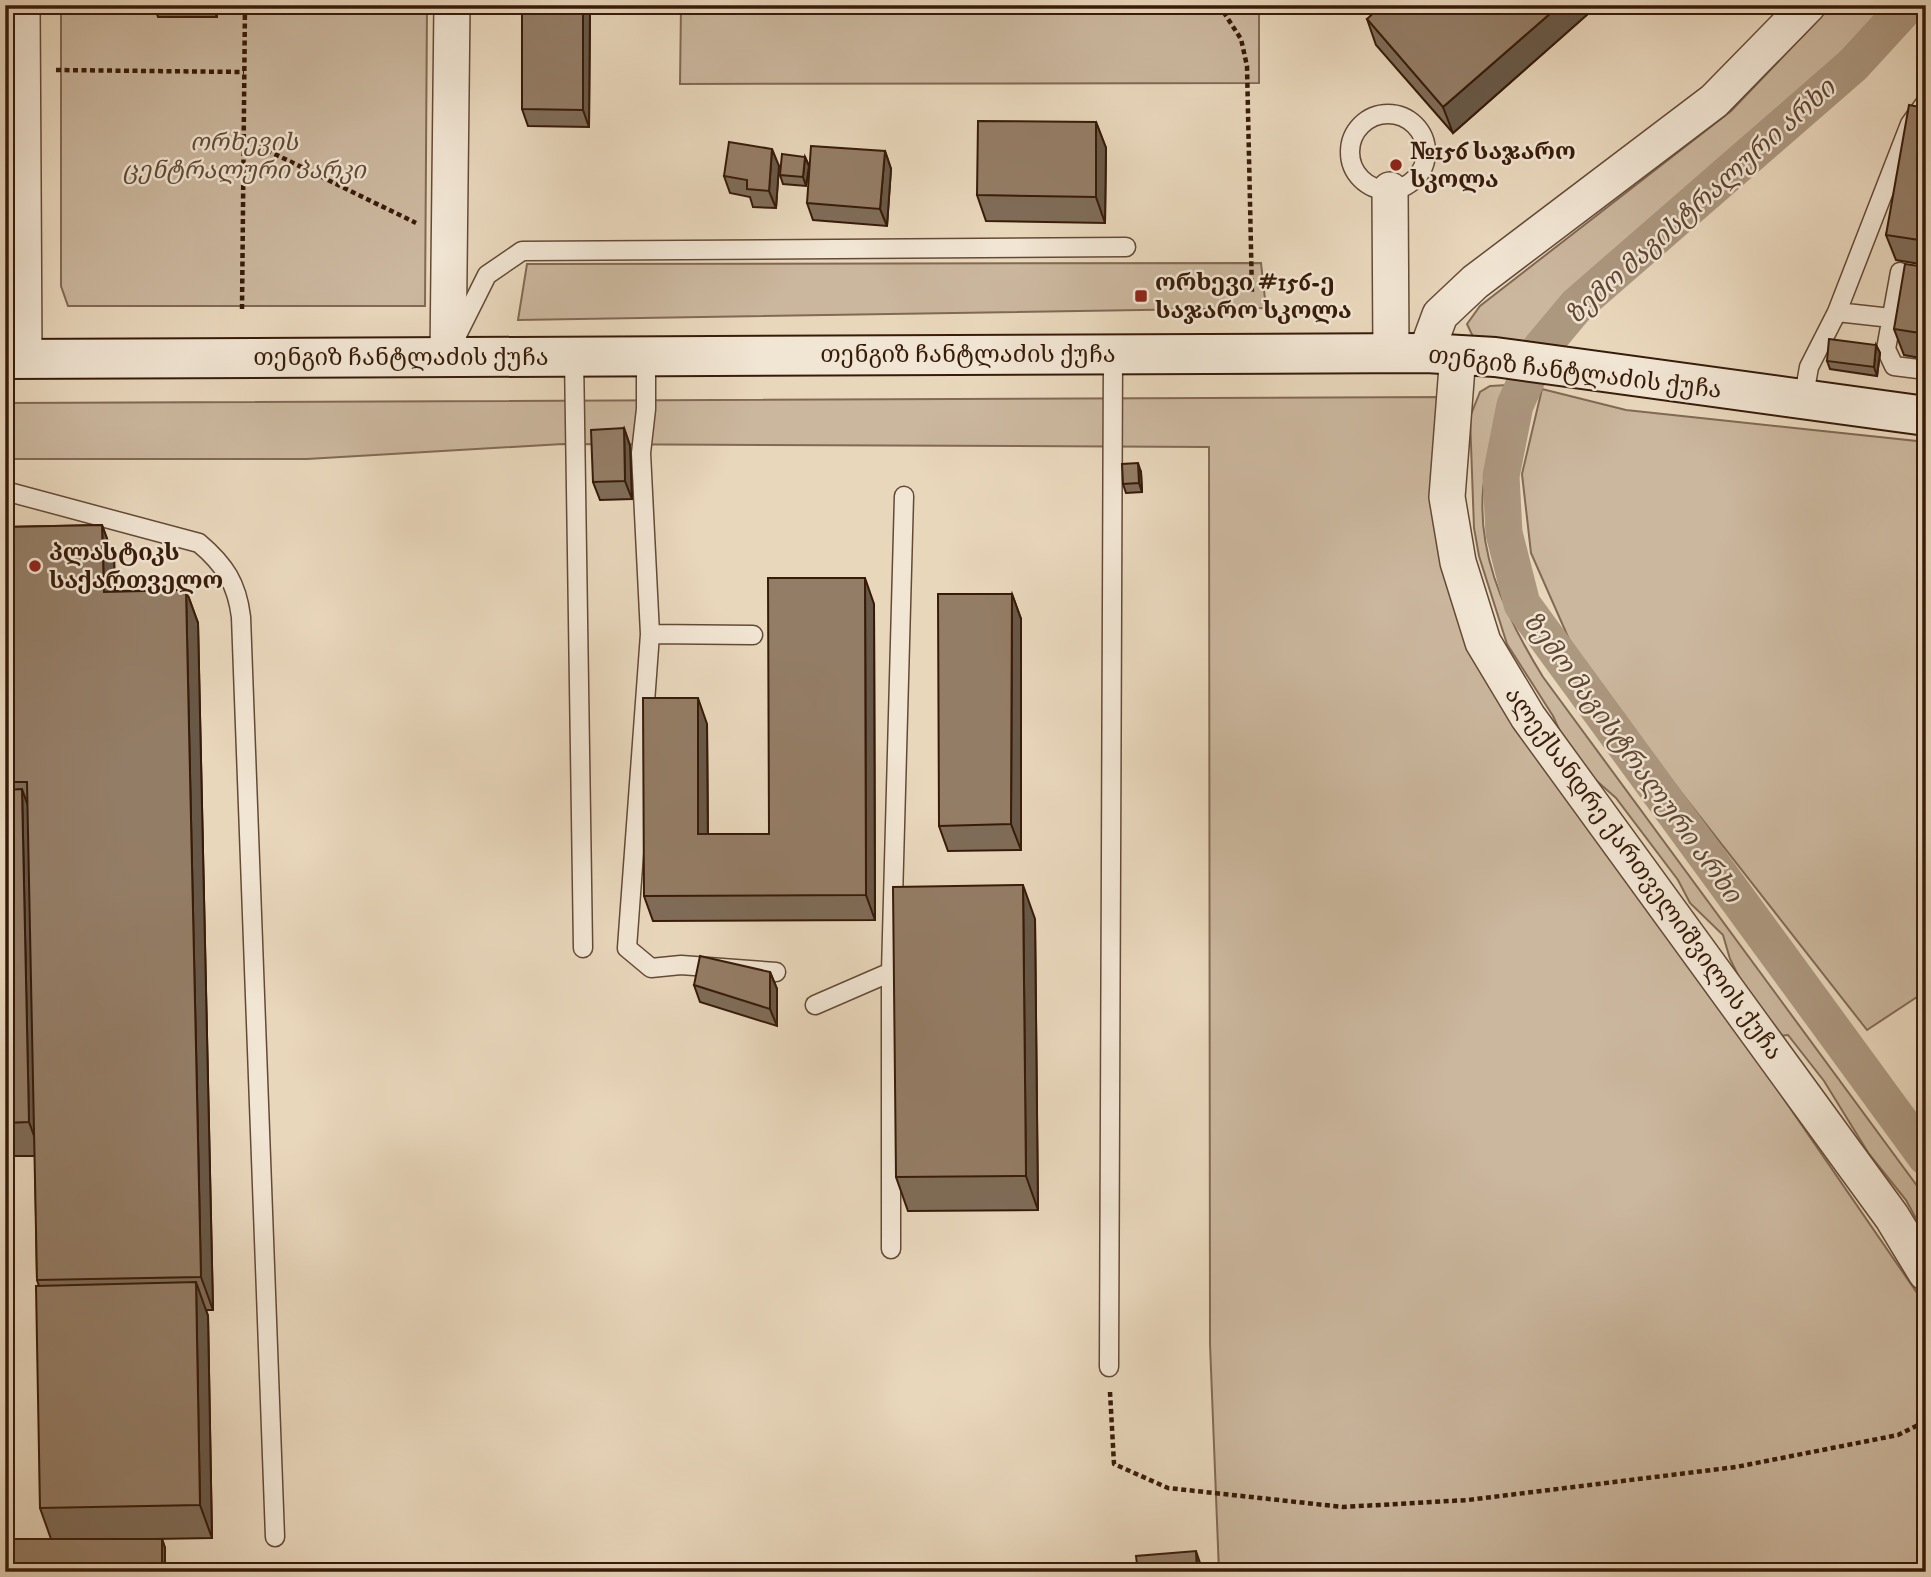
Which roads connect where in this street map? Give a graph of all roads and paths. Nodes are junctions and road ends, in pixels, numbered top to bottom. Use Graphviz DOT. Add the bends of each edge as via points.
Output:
graph roads {
  1 [pos="22,5"];
  2 [pos="245,5"];
  3 [pos="452,5"];
  4 [pos="1219,5"];
  5 [pos="1808,5"];
  6 [pos="53,71"];
  7 [pos="244,72"];
  8 [pos="1926,102"];
  9 [pos="244,139"];
  10 [pos="1390,190"];
  11 [pos="417,224"];
  12 [pos="1126,247"];
  13 [pos="1899,272"];
  14 [pos="1252,293"];
  15 [pos="14,298"];
  16 [pos="242,309"];
  17 [pos="1837,312"];
  18 [pos="1891,318"];
  19 [pos="1113,353"];
  20 [pos="1425,353"];
  21 [pos="447,356"];
  22 [pos="574,356"];
  23 [pos="646,356"];
  24 [pos="15,359"];
  25 [pos="1926,370"];
  26 [pos="1804,401"];
  27 [pos="1926,416"];
  28 [pos="5,491"];
  29 [pos="904,496"];
  30 [pos="650,634"];
  31 [pos="753,635"];
  32 [pos="583,948"];
  33 [pos="776,972"];
  34 [pos="891,972"];
  35 [pos="815,1005"];
  36 [pos="891,1249"];
  37 [pos="1926,1273"];
  38 [pos="1109,1367"];
  39 [pos="1926,1421"];
  40 [pos="275,1537"];
  1 -- 15 [label="street"];
  2 -- 7 [label="path"];
  3 -- 21 [label="street"];
  4 -- 14 [label="path" via="1241,39 1247,66"];
  5 -- 20 [label="street" via="1714,101 1475,282 1440,315"];
  6 -- 7 [label="path"];
  7 -- 9 [label="path"];
  8 -- 17 [label="lane" via="1910,124"];
  9 -- 11 [label="path"];
  9 -- 16 [label="path"];
  10 -- 10 [label="lane" via="1415,179 1426,155 1419,130 1410,121 1388,114 1365,121 1350,152 1352,164 1366,183"];
  10 -- 20 [label="street"];
  12 -- 21 [label="lane" via="522,251 486,275"];
  13 -- 18 [label="lane"];
  15 -- 24 [label="street"];
  17 -- 18 [label="lane"];
  17 -- 26 [label="lane" via="1810,367"];
  18 -- 25 [label="lane" via="1886,349 1894,366"];
  19 -- 20 [label="street, თენგიზ ჩანტლაძის ქუჩა"];
  19 -- 23 [label="street, თენგიზ ჩანტლაძის ქუჩა"];
  19 -- 38 [label="lane"];
  20 -- 26 [label="street, თენგიზ ჩანტლაძის ქუჩა" via="1495,357"];
  20 -- 37 [label="street, ალექსანდრე ქართველიშვილის ქუჩა" via="1458,562 1483,642 1528,717 1892,1217"];
  21 -- 22 [label="street, თენგიზ ჩანტლაძის ქუჩა"];
  21 -- 24 [label="street, თენგიზ ჩანტლაძის ქუჩა"];
  22 -- 23 [label="street, თენგიზ ჩანტლაძის ქუჩა"];
  22 -- 32 [label="lane"];
  23 -- 30 [label="lane" via="641,453"];
  26 -- 27 [label="street, თენგიზ ჩანტლაძის ქუჩა"];
  28 -- 40 [label="lane" via="199,543 221,562 238,591"];
  29 -- 34 [label="lane"];
  30 -- 31 [label="lane"];
  30 -- 33 [label="lane" via="627,948 652,968 681,965"];
  34 -- 35 [label="lane"];
  34 -- 36 [label="lane"];
  38 -- 39 [label="path" via="1114,1464 1168,1488 1343,1507 1468,1500 1736,1467 1898,1436"];
}
